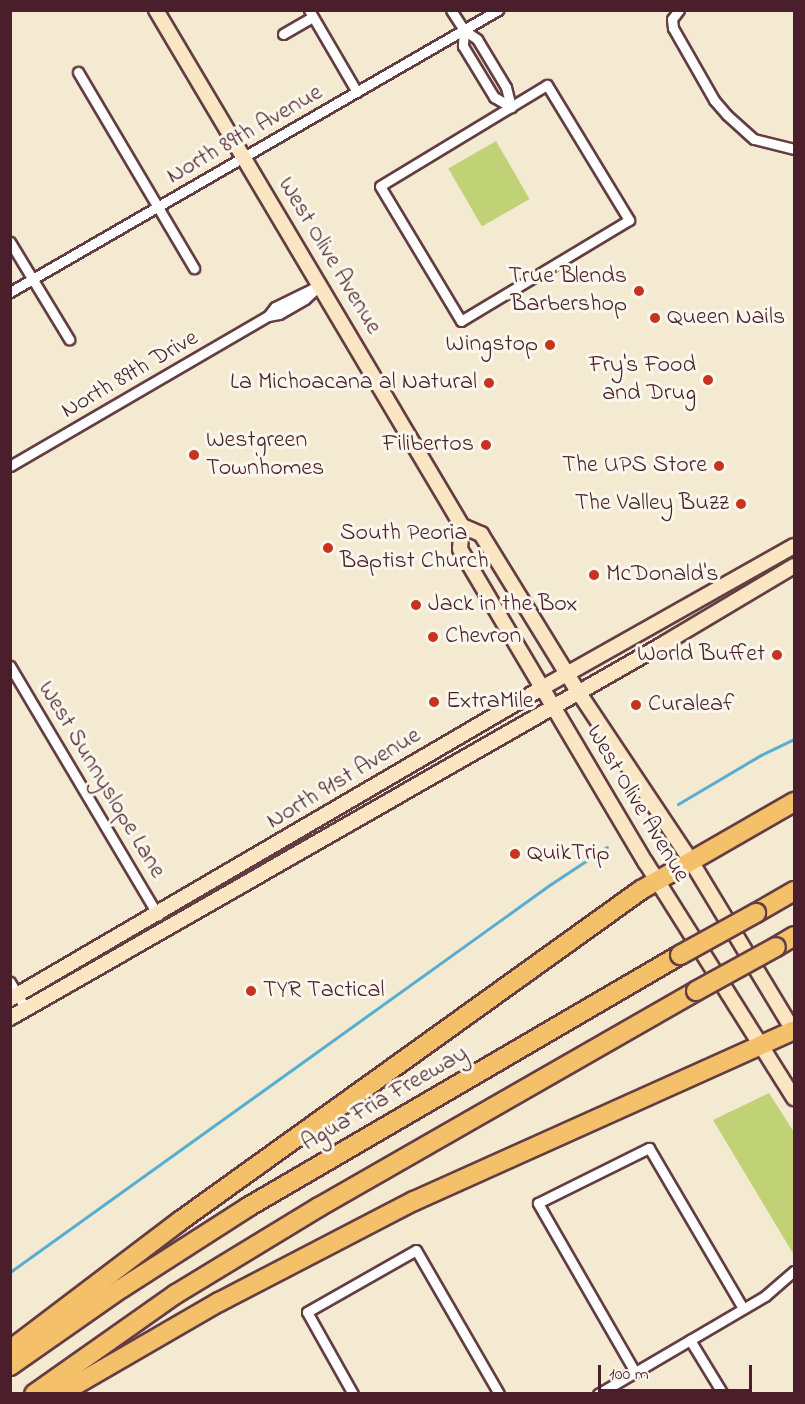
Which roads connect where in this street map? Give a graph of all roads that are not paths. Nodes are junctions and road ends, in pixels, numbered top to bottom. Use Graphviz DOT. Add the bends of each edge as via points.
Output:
graph roads {
  1 [pos="156,10"];
  2 [pos="451,10"];
  3 [pos="498,10"];
  4 [pos="679,10"];
  5 [pos="311,14"];
  6 [pos="464,30"];
  7 [pos="283,34"];
  8 [pos="490,61"];
  9 [pos="477,69"];
  10 [pos="78,72"];
  11 [pos="357,92"];
  12 [pos="511,107"];
  13 [pos="795,149"];
  14 [pos="244,159"];
  15 [pos="159,207"];
  16 [pos="10,242"];
  17 [pos="194,267"];
  18 [pos="33,279"];
  19 [pos="320,285"];
  20 [pos="10,292"];
  21 [pos="69,339"];
  22 [pos="10,466"];
  23 [pos="462,526"];
  24 [pos="795,546"];
  25 [pos="795,566"];
  26 [pos="10,666"];
  27 [pos="567,674"];
  28 [pos="542,688"];
  29 [pos="579,693"];
  30 [pos="554,707"];
  31 [pos="398,773"];
  32 [pos="408,790"];
  33 [pos="795,802"];
  34 [pos="286,840"];
  35 [pos="295,855"];
  36 [pos="691,861"];
  37 [pos="657,881"];
  38 [pos="795,891"];
  39 [pos="159,915"];
  40 [pos="167,929"];
  41 [pos="795,936"];
  42 [pos="10,982"];
  43 [pos="14,997"];
  44 [pos="26,1010"];
  45 [pos="10,1018"];
  46 [pos="794,1030"];
  47 [pos="759,1046"];
  48 [pos="795,1098"];
  49 [pos="795,1271"];
  50 [pos="743,1308"];
  51 [pos="690,1340"];
  52 [pos="10,1350"];
  53 [pos="10,1366"];
  54 [pos="635,1372"];
  55 [pos="34,1394"];
  56 [pos="60,1394"];
  57 [pos="353,1394"];
  58 [pos="499,1394"];
  59 [pos="598,1394"];
  60 [pos="723,1394"];
  1 -- 14 [label="main road, West Olive Avenue"];
  2 -- 6 [label="street"];
  3 -- 6 [label="street, North 89th Avenue"];
  4 -- 13 [label="street" via="672,19 673,28 727,116 754,139"];
  5 -- 7 [label="street"];
  5 -- 11 [label="street"];
  6 -- 8 [label="street" via="477,39"];
  6 -- 9 [label="street" via="464,46"];
  6 -- 11 [label="street, North 89th Avenue"];
  8 -- 9 [label="street"];
  8 -- 12 [label="street" via="506,87"];
  9 -- 12 [label="street" via="494,97"];
  10 -- 15 [label="street"];
  11 -- 14 [label="street, North 89th Avenue"];
  12 -- 12 [label="street" via="380,186 461,321 629,220 547,85"];
  14 -- 15 [label="street, North 89th Avenue"];
  14 -- 19 [label="main road, West Olive Avenue"];
  15 -- 17 [label="street"];
  15 -- 18 [label="street, North 89th Avenue"];
  16 -- 18 [label="street"];
  18 -- 20 [label="street, North 89th Avenue"];
  18 -- 21 [label="street"];
  19 -- 22 [label="street, North 89th Drive" via="305,299 268,316"];
  19 -- 23 [label="main road, West Olive Avenue"];
  23 -- 27 [label="main road, West Olive Avenue" via="481,534"];
  23 -- 28 [label="main road, West Olive Avenue" via="460,549"];
  24 -- 27 [label="main road, North 91st Avenue"];
  25 -- 29 [label="main road, North 91st Avenue"];
  26 -- 39 [label="street, West Sunnyslope Lane"];
  27 -- 28 [label="main road, North 91st Avenue"];
  27 -- 29 [label="main road, West Olive Avenue"];
  28 -- 30 [label="main road, West Olive Avenue"];
  28 -- 31 [label="main road, North 91st Avenue"];
  29 -- 30 [label="main road, North 91st Avenue"];
  29 -- 36 [label="main road, West Olive Avenue"];
  30 -- 32 [label="main road, North 91st Avenue"];
  30 -- 37 [label="main road, West Olive Avenue"];
  31 -- 32 [label="main road"];
  31 -- 34 [label="main road, North 91st Avenue"];
  32 -- 35 [label="main road, North 91st Avenue"];
  33 -- 36 [label="highway"];
  34 -- 35 [label="main road"];
  34 -- 39 [label="main road, North 91st Avenue"];
  35 -- 40 [label="main road, North 91st Avenue"];
  36 -- 37 [label="highway"];
  36 -- 46 [label="main road, West Olive Avenue"];
  37 -- 47 [label="main road, West Olive Avenue"];
  37 -- 52 [label="highway" via="180,1221"];
  38 -- 53 [label="highway, Agua Fria Freeway, bridge" via="248,1207"];
  39 -- 40 [label="main road"];
  39 -- 43 [label="main road, North 91st Avenue"];
  40 -- 44 [label="main road, North 91st Avenue"];
  41 -- 55 [label="highway, bridge" via="319,1207 207,1275"];
  42 -- 43 [label="street"];
  43 -- 44 [label="street"];
  44 -- 45 [label="main road, North 91st Avenue"];
  46 -- 47 [label="highway"];
  47 -- 48 [label="main road, West Olive Avenue"];
  47 -- 56 [label="highway" via="414,1201 219,1302"];
  49 -- 50 [label="street" via="778,1287"];
  50 -- 51 [label="street"];
  50 -- 54 [label="street" via="649,1148 538,1203"];
  51 -- 54 [label="street"];
  51 -- 60 [label="street"];
  54 -- 59 [label="street"];
  57 -- 58 [label="street" via="307,1312 416,1250"];
}
